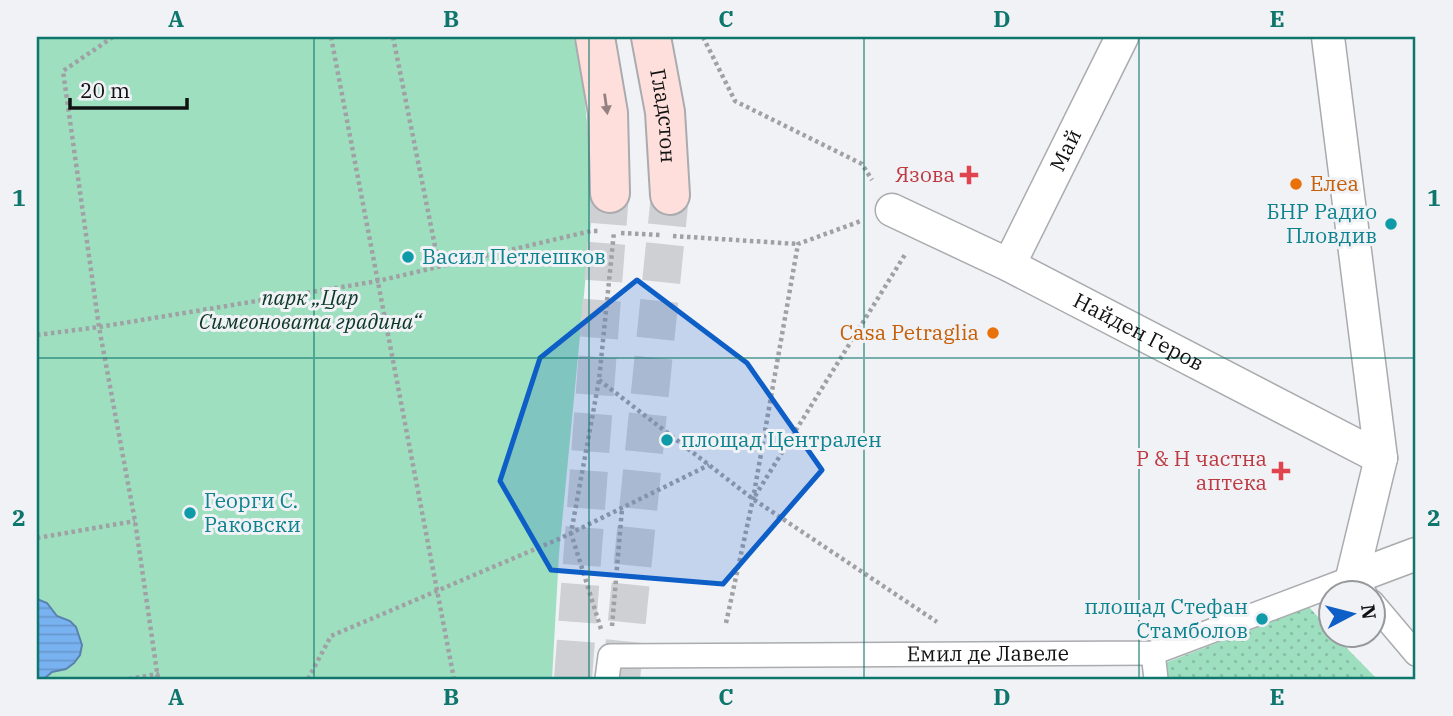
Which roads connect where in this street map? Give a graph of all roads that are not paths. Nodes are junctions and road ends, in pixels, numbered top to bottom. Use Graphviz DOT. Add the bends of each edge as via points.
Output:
graph roads {
  1 [pos="594,37"];
  2 [pos="651,37"];
  3 [pos="1122,37"];
  4 [pos="1328,37"];
  5 [pos="610,193"];
  6 [pos="670,195"];
  7 [pos="892,210"];
  8 [pos="1009,265"];
  9 [pos="1381,458"];
  10 [pos="1416,554"];
  11 [pos="1360,580"];
  12 [pos="1370,580"];
  13 [pos="1316,600"];
  14 [pos="1386,618"];
  15 [pos="1153,653"];
  16 [pos="1416,654"];
  17 [pos="608,668"];
  18 [pos="1156,679"];
  1 -- 5 [label="main road, one-way" via="607,113"];
  2 -- 6 [label="main road, Гладстон" via="666,112"];
  3 -- 8 [label="street, Май"];
  4 -- 9 [label="street"];
  7 -- 8 [label="street, Найден Геров"];
  8 -- 9 [label="street, Найден Геров"];
  9 -- 11 [label="street"];
  10 -- 12 [label="street"];
  13 -- 15 [label="street, Емил де Лавеле"];
  14 -- 16 [label="street"];
  15 -- 17 [label="street, Емил де Лавеле" via="720,655"];
  15 -- 18 [label="street"];
}
